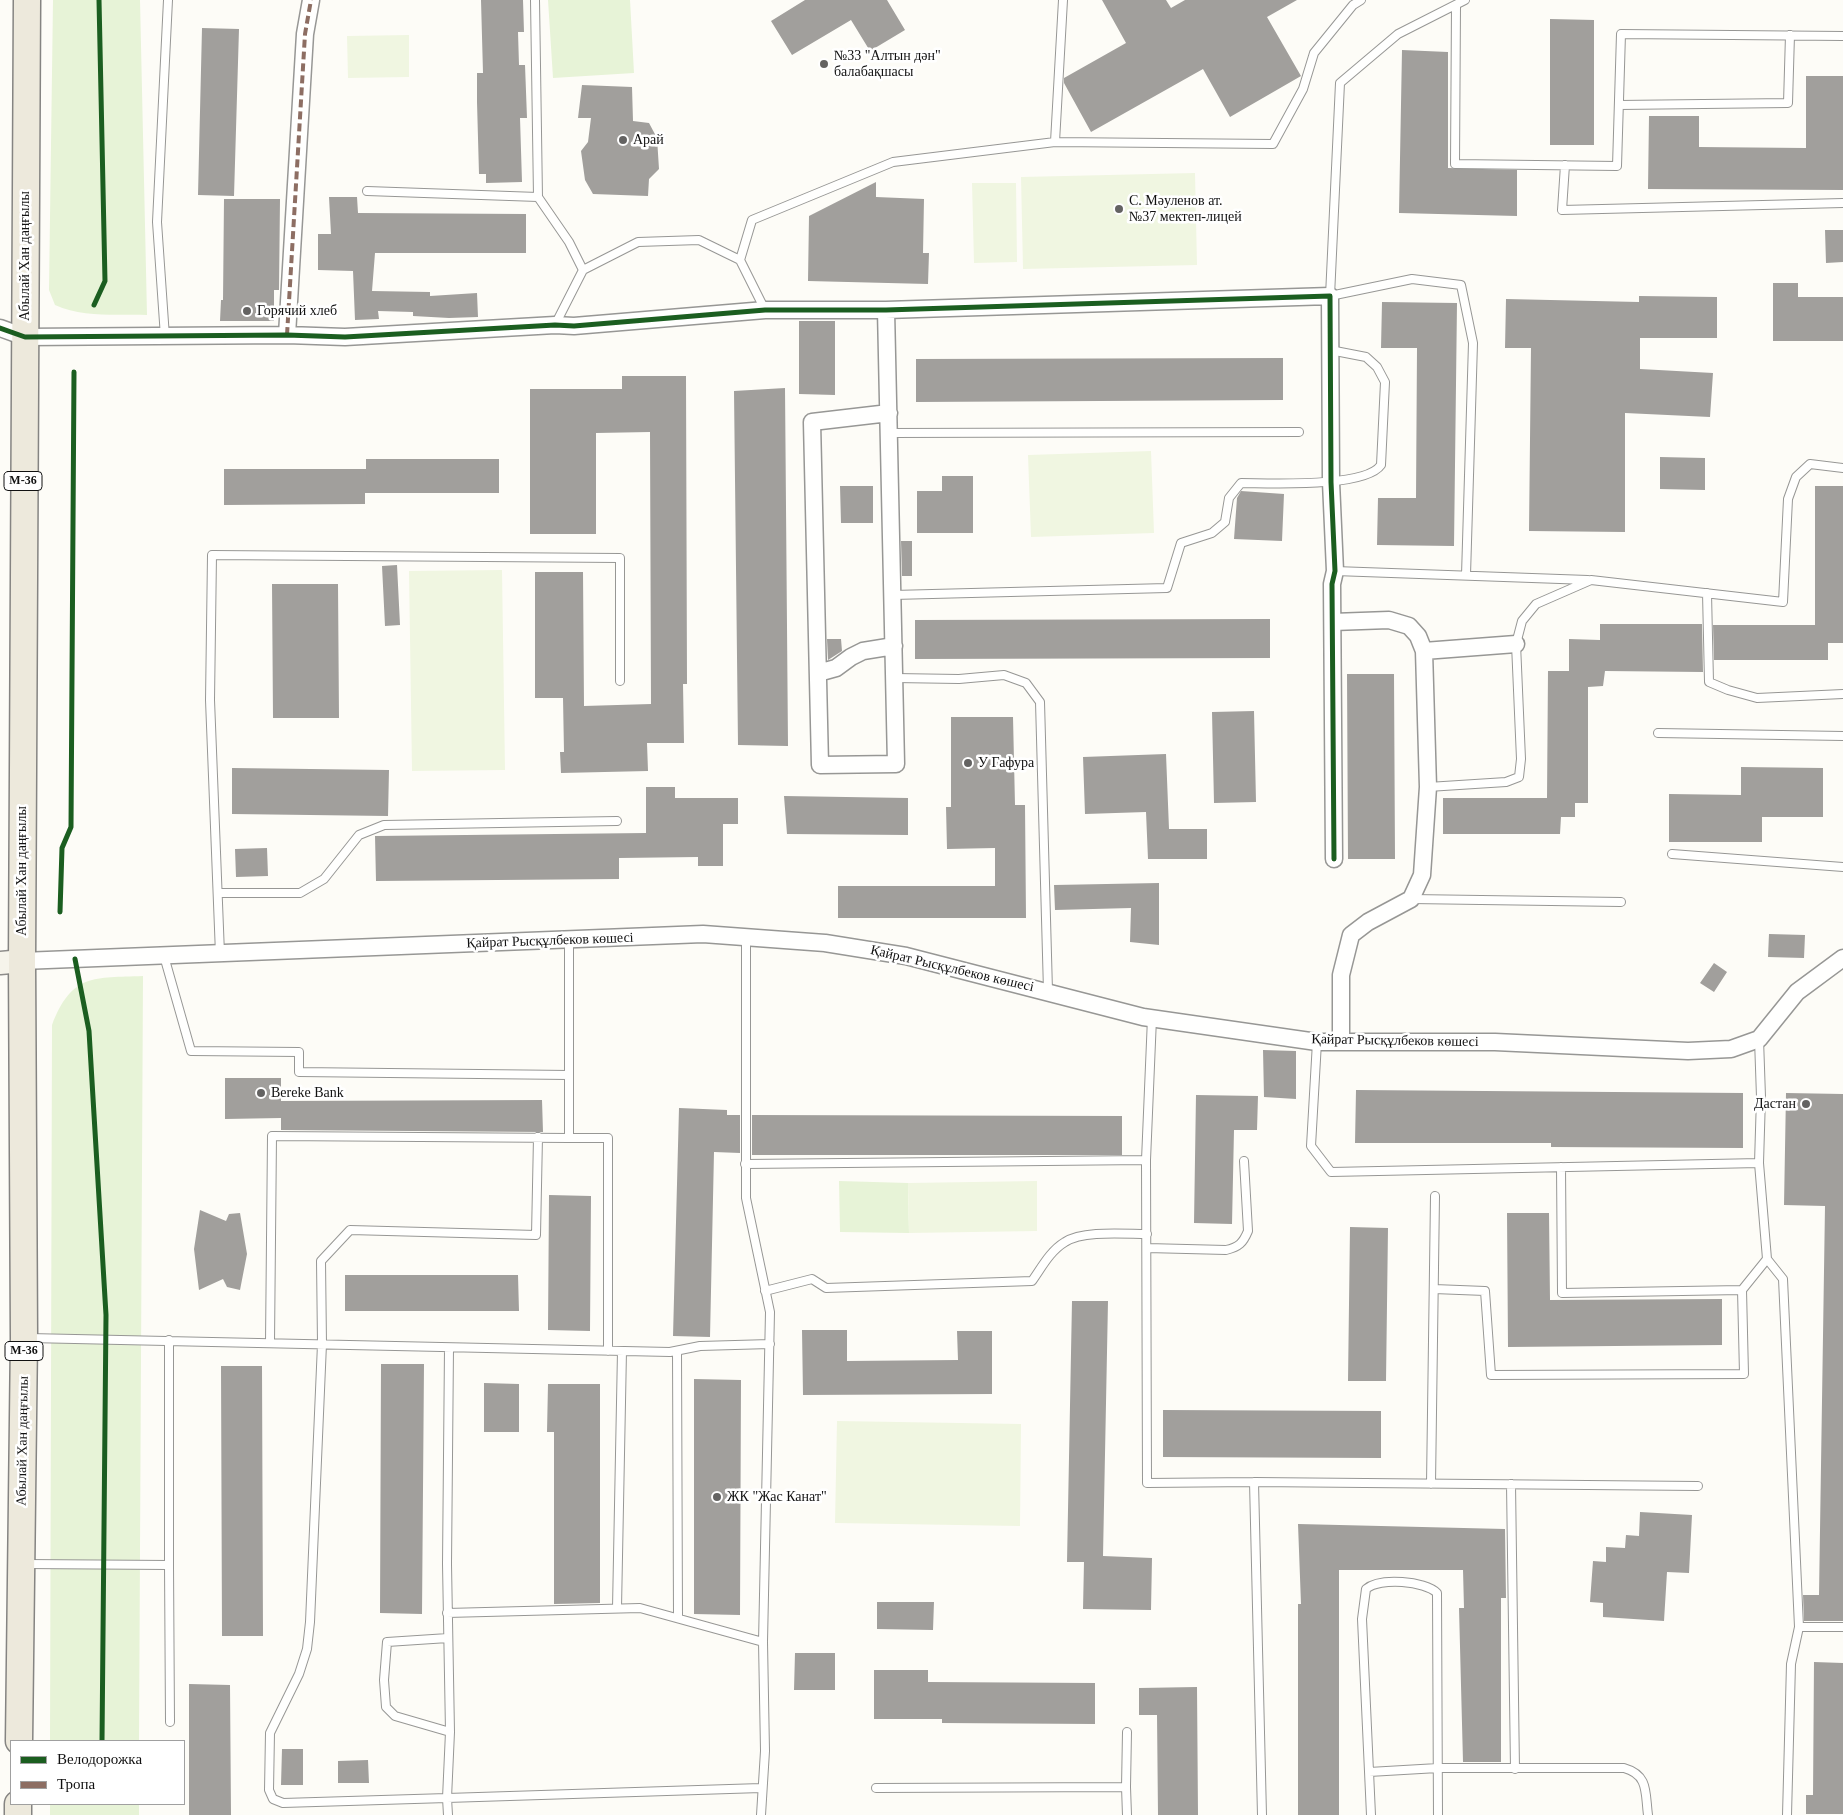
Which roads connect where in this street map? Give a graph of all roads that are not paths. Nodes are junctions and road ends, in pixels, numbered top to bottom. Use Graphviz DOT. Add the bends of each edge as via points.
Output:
graph roads {
  1 [pos="27,0"];
  2 [pos="168,0"];
  3 [pos="311,0"];
  4 [pos="535,0"];
  5 [pos="1063,0"];
  6 [pos="1361,0"];
  7 [pos="1465,0"];
  8 [pos="1456,4"];
  9 [pos="1790,36"];
  10 [pos="1843,36"];
  11 [pos="1619,105"];
  12 [pos="1055,142"];
  13 [pos="1565,165"];
  14 [pos="367,190"];
  15 [pos="538,197"];
  16 [pos="1843,203"];
  17 [pos="740,260"];
  18 [pos="583,270"];
  19 [pos="1330,296"];
  20 [pos="765,310"];
  21 [pos="886,310"];
  22 [pos="555,325"];
  23 [pos="0,328"];
  24 [pos="287,335"];
  25 [pos="25,337"];
  26 [pos="165,337"];
  27 [pos="1330,350"];
  28 [pos="889,413"];
  29 [pos="1299,432"];
  30 [pos="889,433"];
  31 [pos="1843,468"];
  32 [pos="1332,482"];
  33 [pos="1335,571"];
  34 [pos="1466,575"];
  35 [pos="1591,580"];
  36 [pos="1707,593"];
  37 [pos="893,595"];
  38 [pos="1333,622"];
  39 [pos="1516,644"];
  40 [pos="894,646"];
  41 [pos="1424,651"];
  42 [pos="818,673"];
  43 [pos="895,678"];
  44 [pos="620,681"];
  45 [pos="1843,694"];
  46 [pos="1658,733"];
  47 [pos="1843,736"];
  48 [pos="1428,787"];
  49 [pos="617,821"];
  50 [pos="1672,854"];
  51 [pos="1334,859"];
  52 [pos="1843,867"];
  53 [pos="218,893"];
  54 [pos="1411,899"];
  55 [pos="1620,902"];
  56 [pos="746,937"];
  57 [pos="569,941"];
  58 [pos="220,954"];
  59 [pos="164,956"];
  60 [pos="1843,958"];
  61 [pos="11,962"];
  62 [pos="1048,991"];
  63 [pos="1152,1018"];
  64 [pos="1759,1039"];
  65 [pos="1318,1042"];
  66 [pos="1341,1042"];
  67 [pos="569,1075"];
  68 [pos="538,1137"];
  69 [pos="569,1138"];
  70 [pos="1146,1160"];
  71 [pos="1244,1161"];
  72 [pos="1759,1162"];
  73 [pos="745,1164"];
  74 [pos="1561,1167"];
  75 [pos="1435,1196"];
  76 [pos="1147,1234"];
  77 [pos="1147,1248"];
  78 [pos="1767,1259"];
  79 [pos="1434,1289"];
  80 [pos="1742,1290"];
  81 [pos="765,1291"];
  82 [pos="24,1338"];
  83 [pos="169,1340"];
  84 [pos="270,1342"];
  85 [pos="322,1344"];
  86 [pos="770,1344"];
  87 [pos="449,1348"];
  88 [pos="608,1351"];
  89 [pos="622,1351"];
  90 [pos="677,1351"];
  91 [pos="1254,1482"];
  92 [pos="1431,1484"];
  93 [pos="1512,1484"];
  94 [pos="1698,1486"];
  95 [pos="21,1564"];
  96 [pos="168,1565"];
  97 [pos="617,1608"];
  98 [pos="447,1613"];
  99 [pos="678,1618"];
  100 [pos="1799,1626"];
  101 [pos="1843,1627"];
  102 [pos="448,1638"];
  103 [pos="763,1642"];
  104 [pos="170,1722"];
  105 [pos="450,1732"];
  106 [pos="1127,1732"];
  107 [pos="19,1740"];
  108 [pos="1438,1768"];
  109 [pos="1515,1769"];
  110 [pos="1369,1772"];
  111 [pos="1126,1787"];
  112 [pos="761,1788"];
  113 [pos="876,1788"];
  114 [pos="447,1798"];
  115 [pos="448,1815"];
  116 [pos="761,1815"];
  117 [pos="1127,1815"];
  118 [pos="1262,1815"];
  119 [pos="1371,1815"];
  120 [pos="1438,1815"];
  121 [pos="1648,1815"];
  122 [pos="1788,1815"];
  1 -- 25 [label="main road, Абылай Хан даңғылы / M-36"];
  2 -- 26 [label="lane" via="157,222"];
  3 -- 24 [label="street" via="304,34"];
  4 -- 15 [label="lane"];
  5 -- 12 [label="lane"];
  6 -- 12 [label="lane" via="1353,5 1314,52 1303,89 1273,144"];
  7 -- 8 [label="lane"];
  8 -- 13 [label="lane" via="1455,164"];
  8 -- 19 [label="lane" via="1398,34 1340,83"];
  9 -- 10 [label="lane"];
  9 -- 11 [label="lane" via="1788,103"];
  9 -- 11 [label="lane" via="1622,34"];
  11 -- 13 [label="lane" via="1617,166"];
  12 -- 17 [label="lane" via="893,162 752,220"];
  13 -- 16 [label="lane" via="1562,210"];
  14 -- 15 [label="lane"];
  15 -- 18 [label="lane" via="569,242"];
  17 -- 18 [label="lane" via="699,240 638,242"];
  17 -- 20 [label="lane"];
  18 -- 22 [label="lane"];
  19 -- 21 [label="street"];
  19 -- 27 [label="street"];
  19 -- 34 [label="lane" via="1412,278 1461,285 1473,343"];
  20 -- 21 [label="street"];
  20 -- 22 [label="street"];
  21 -- 28 [label="street"];
  22 -- 24 [label="street" via="393,336"];
  23 -- 25 [label="street"];
  24 -- 26 [label="street"];
  25 -- 26 [label="street"];
  25 -- 61 [label="main road, Абылай Хан даңғылы / M-36"];
  27 -- 32 [label="street"];
  27 -- 32 [label="lane" via="1366,357 1377,367 1385,382 1381,465 1369,475"];
  28 -- 30 [label="street"];
  28 -- 42 [label="street" via="812,422"];
  29 -- 30 [label="lane"];
  30 -- 37 [label="street"];
  31 -- 36 [label="lane" via="1810,464 1796,478 1788,498 1783,602"];
  32 -- 33 [label="street"];
  32 -- 37 [label="lane" via="1241,483 1229,498 1225,522 1212,533 1182,543 1167,588"];
  33 -- 34 [label="lane"];
  33 -- 38 [label="street"];
  34 -- 35 [label="lane"];
  35 -- 36 [label="lane"];
  35 -- 39 [label="lane" via="1536,604 1522,621"];
  36 -- 45 [label="lane" via="1709,682 1757,698"];
  37 -- 40 [label="street"];
  38 -- 41 [label="street" via="1389,620 1409,626 1418,636"];
  38 -- 51 [label="street"];
  39 -- 41 [label="street"];
  39 -- 48 [label="lane" via="1519,777 1506,782"];
  40 -- 42 [label="street" via="863,651 836,668"];
  40 -- 43 [label="street"];
  41 -- 48 [label="street"];
  42 -- 43 [label="street" via="820,765 896,764"];
  43 -- 62 [label="lane" via="959,679 1004,675 1026,683 1040,702"];
  44 -- 53 [label="lane" via="620,558 212,555 210,700"];
  46 -- 47 [label="lane"];
  48 -- 54 [label="street" via="1422,875"];
  49 -- 53 [label="lane" via="384,825 359,835 324,879 300,893"];
  50 -- 52 [label="lane"];
  53 -- 58 [label="lane"];
  54 -- 55 [label="lane"];
  54 -- 66 [label="street" via="1351,935 1341,975"];
  56 -- 57 [label="street, Қайрат Рысқұлбеков көшесі" via="703,934"];
  56 -- 62 [label="street, Қайрат Рысқұлбеков көшесі" via="824,943 906,956"];
  56 -- 73 [label="lane"];
  57 -- 58 [label="street, Қайрат Рысқұлбеков көшесі"];
  57 -- 67 [label="lane"];
  58 -- 59 [label="street, Қайрат Рысқұлбеков көшесі"];
  59 -- 61 [label="street, Қайрат Рысқұлбеков көшесі"];
  59 -- 67 [label="lane" via="191,1051 299,1052 299,1072"];
  60 -- 64 [label="street" via="1797,992"];
  61 -- 82 [label="main road, Абылай Хан даңғылы / M-36"];
  62 -- 63 [label="street, Қайрат Рысқұлбеков көшесі"];
  63 -- 65 [label="street, Қайрат Рысқұлбеков көшесі"];
  63 -- 70 [label="lane"];
  64 -- 66 [label="street, Қайрат Рысқұлбеков көшесі" via="1731,1049 1688,1051 1495,1042"];
  64 -- 72 [label="lane"];
  65 -- 66 [label="street, Қайрат Рысқұлбеков көшесі"];
  65 -- 74 [label="lane" via="1311,1146 1331,1172"];
  67 -- 69 [label="lane"];
  68 -- 69 [label="lane"];
  68 -- 84 [label="lane" via="272,1136"];
  68 -- 85 [label="lane" via="536,1235 350,1230 322,1261"];
  69 -- 88 [label="lane" via="608,1138"];
  70 -- 73 [label="lane"];
  70 -- 76 [label="lane"];
  71 -- 77 [label="lane" via="1248,1231 1244,1242 1237,1248 1226,1250"];
  72 -- 74 [label="lane"];
  72 -- 78 [label="lane"];
  73 -- 81 [label="lane" via="746,1198"];
  74 -- 80 [label="lane" via="1562,1293"];
  75 -- 79 [label="lane"];
  76 -- 77 [label="lane"];
  76 -- 81 [label="lane" via="1089,1235 1066,1241 1049,1256 1032,1281 826,1288 812,1279"];
  77 -- 91 [label="lane" via="1147,1483"];
  78 -- 80 [label="lane"];
  78 -- 100 [label="lane" via="1783,1279"];
  79 -- 80 [label="lane" via="1485,1291 1491,1376 1744,1374"];
  79 -- 92 [label="lane"];
  81 -- 86 [label="lane" via="770,1312"];
  82 -- 83 [label="lane"];
  82 -- 95 [label="main road, Абылай Хан даңғылы / M-36"];
  83 -- 84 [label="lane"];
  83 -- 96 [label="lane"];
  84 -- 85 [label="lane"];
  85 -- 87 [label="lane"];
  85 -- 114 [label="lane" via="307,1649 299,1674 270,1733 269,1790 273,1799 283,1803"];
  86 -- 90 [label="lane" via="700,1346"];
  86 -- 103 [label="lane"];
  87 -- 88 [label="lane"];
  87 -- 98 [label="lane"];
  88 -- 89 [label="lane"];
  89 -- 90 [label="lane"];
  89 -- 97 [label="lane"];
  90 -- 99 [label="lane"];
  91 -- 92 [label="lane"];
  91 -- 118 [label="lane"];
  92 -- 93 [label="lane"];
  93 -- 94 [label="lane"];
  93 -- 109 [label="lane"];
  95 -- 96 [label="lane"];
  95 -- 107 [label="main road, Абылай Хан даңғылы / M-36"];
  96 -- 104 [label="lane"];
  97 -- 98 [label="lane"];
  97 -- 99 [label="lane" via="640,1608"];
  98 -- 102 [label="lane"];
  99 -- 103 [label="lane"];
  100 -- 101 [label="lane"];
  100 -- 122 [label="lane" via="1791,1664"];
  102 -- 105 [label="lane"];
  102 -- 105 [label="lane" via="387,1642 384,1680 386,1707 395,1716"];
  103 -- 112 [label="lane"];
  105 -- 114 [label="lane"];
  106 -- 111 [label="lane"];
  108 -- 109 [label="lane"];
  108 -- 110 [label="lane"];
  108 -- 110 [label="lane" via="1437,1593 1427,1585 1381,1582 1366,1588 1362,1619"];
  108 -- 120 [label="lane"];
  109 -- 121 [label="lane" via="1624,1768 1635,1771 1644,1782"];
  110 -- 119 [label="lane"];
  111 -- 113 [label="lane"];
  111 -- 117 [label="lane"];
  112 -- 114 [label="lane"];
  112 -- 116 [label="lane"];
  114 -- 115 [label="lane"];
}
